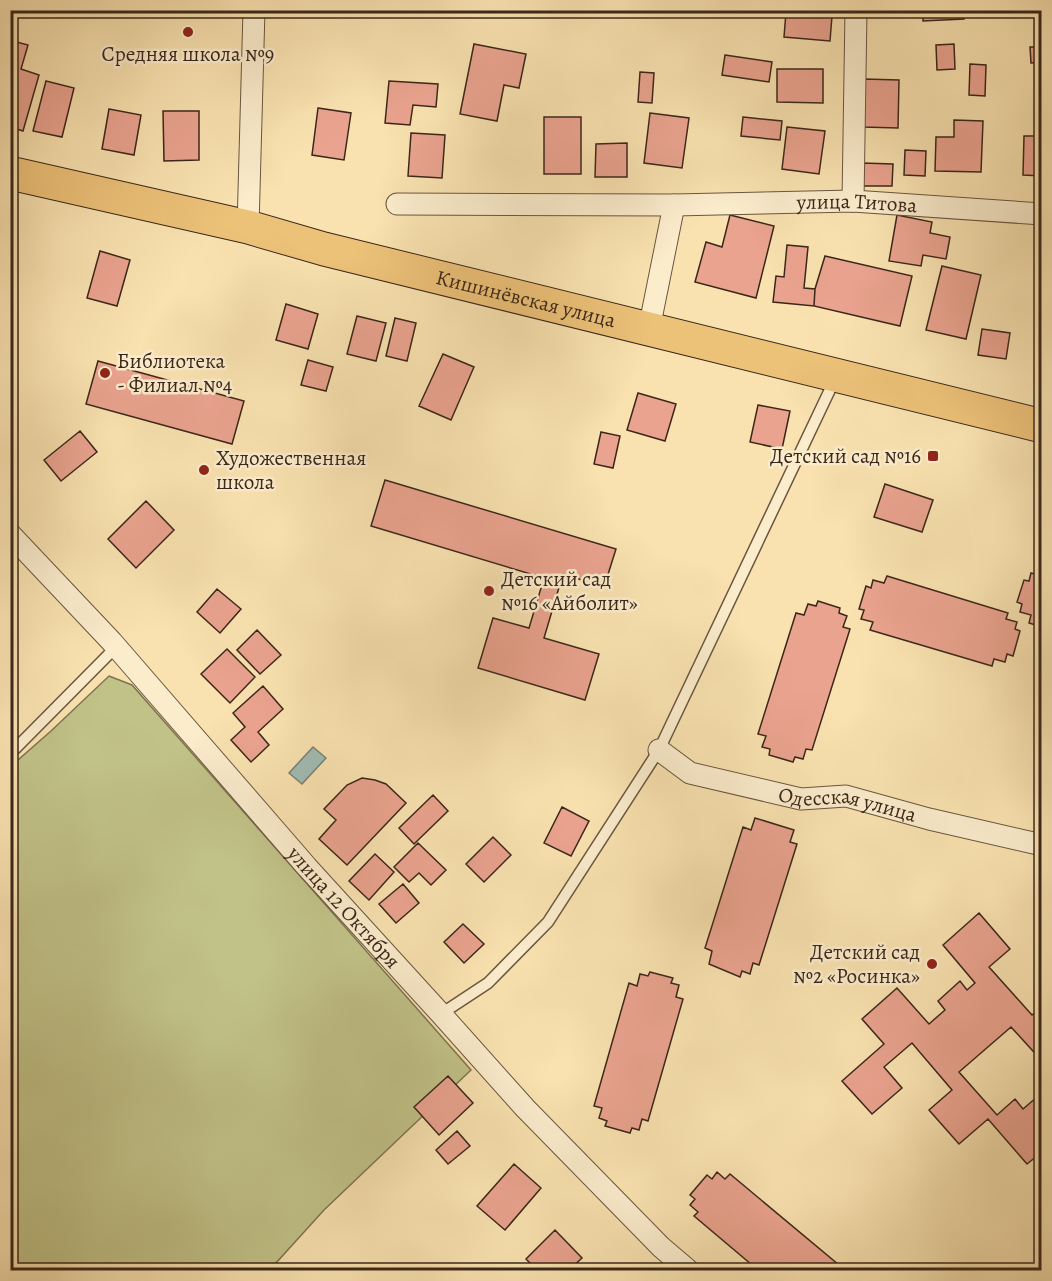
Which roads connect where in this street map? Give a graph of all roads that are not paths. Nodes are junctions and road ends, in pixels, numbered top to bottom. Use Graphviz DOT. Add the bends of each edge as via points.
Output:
graph roads {
  1 [pos="254,10"];
  2 [pos="856,10"];
  3 [pos="10,173"];
  4 [pos="853,201"];
  5 [pos="397,204"];
  6 [pos="674,205"];
  7 [pos="1041,214"];
  8 [pos="248,227"];
  9 [pos="650,329"];
  10 [pos="837,376"];
  11 [pos="1041,426"];
  12 [pos="10,534"];
  13 [pos="116,647"];
  14 [pos="659,750"];
  15 [pos="10,754"];
  16 [pos="1041,845"];
  17 [pos="441,1014"];
  18 [pos="688,1270"];
  1 -- 8 [label="street"];
  2 -- 4 [label="street"];
  3 -- 8 [label="main road, Кишинёвская улица"];
  4 -- 6 [label="street, улица Титова"];
  4 -- 7 [label="street, улица Титова"];
  5 -- 6 [label="street, улица Титова"];
  6 -- 9 [label="street"];
  8 -- 9 [label="main road, Кишинёвская улица"];
  9 -- 10 [label="main road, Кишинёвская улица"];
  10 -- 11 [label="main road, Кишинёвская улица"];
  10 -- 14 [label="lane"];
  12 -- 13 [label="street, улица 12 Октября"];
  13 -- 15 [label="lane"];
  13 -- 17 [label="street, улица 12 Октября"];
  14 -- 16 [label="street, Одесская улица" via="690,773 801,799 846,796"];
  14 -- 17 [label="lane" via="548,922 488,983"];
  17 -- 18 [label="street, улица 12 Октября" via="540,1124"];
}
